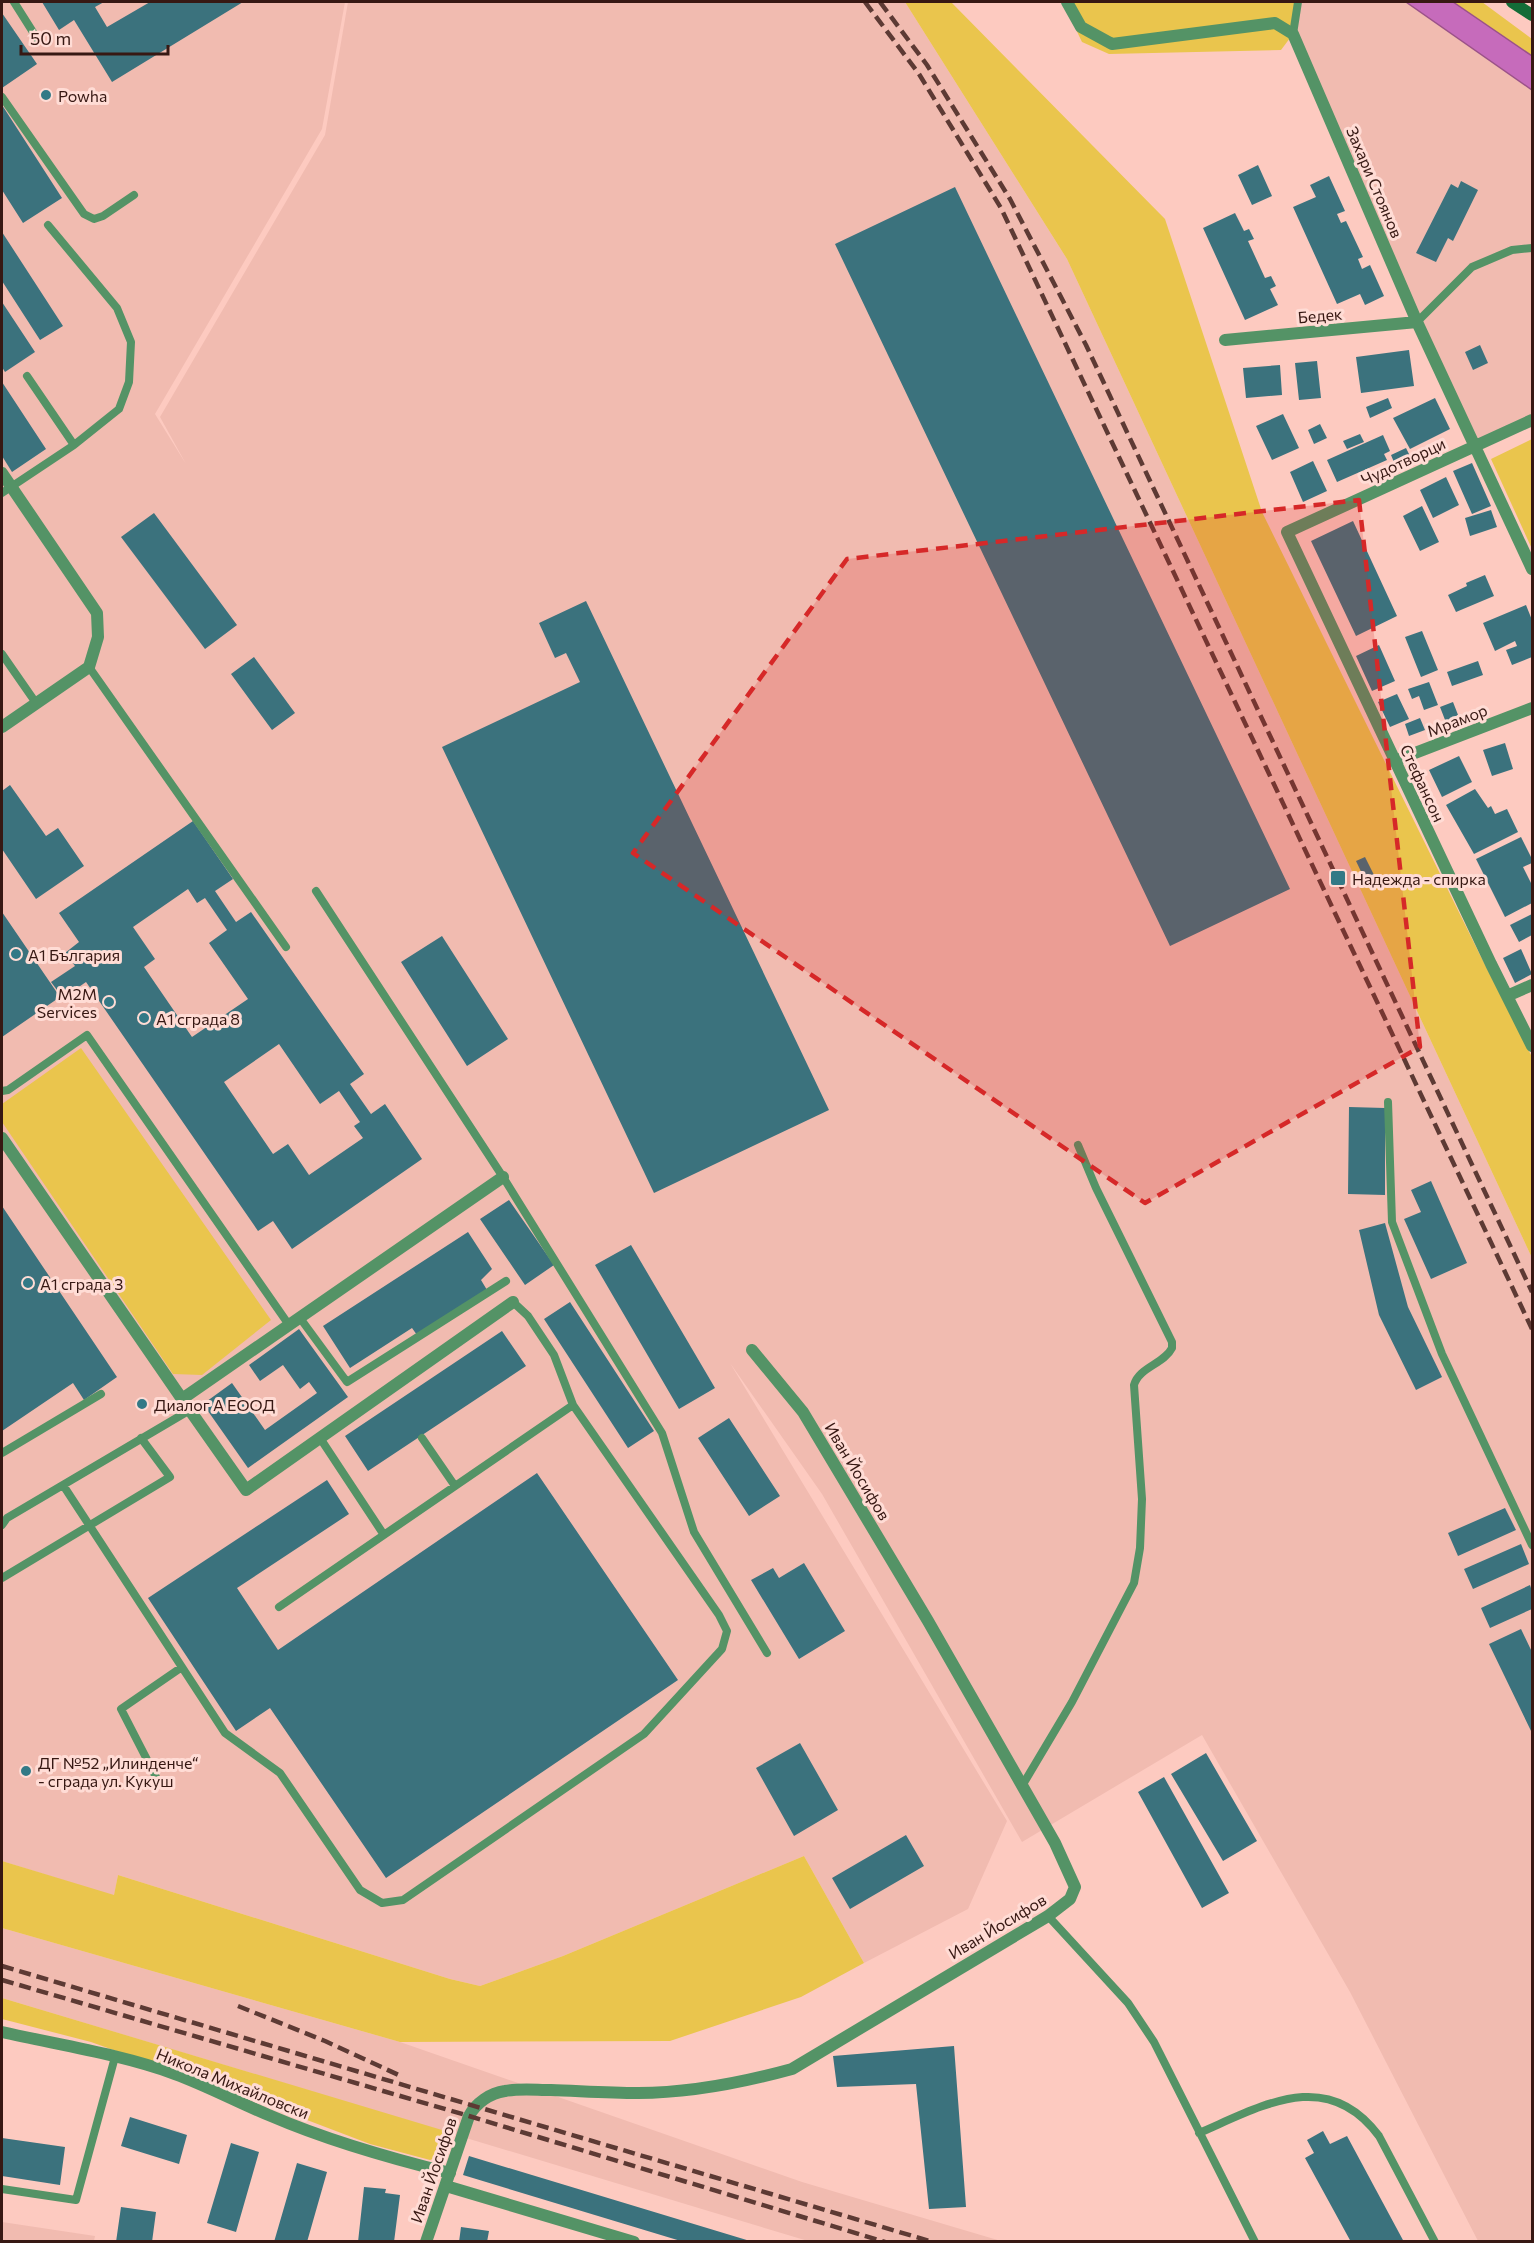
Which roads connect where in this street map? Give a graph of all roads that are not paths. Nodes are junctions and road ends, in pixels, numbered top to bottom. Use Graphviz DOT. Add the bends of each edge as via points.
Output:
graph roads {
  1 [pos="14,2"];
  2 [pos="1299,2"];
  3 [pos="1512,2"];
  4 [pos="1072,4"];
  5 [pos="1533,15"];
  6 [pos="1293,34"];
  7 [pos="38,40"];
  8 [pos="2,97"];
  9 [pos="134,195"];
  10 [pos="48,225"];
  11 [pos="1533,248"];
  12 [pos="1418,322"];
  13 [pos="1226,340"];
  14 [pos="27,375"];
  15 [pos="1533,420"];
  16 [pos="74,446"];
  17 [pos="1475,446"];
  18 [pos="2,473"];
  19 [pos="6,490"];
  20 [pos="1287,532"];
  21 [pos="1533,569"];
  22 [pos="2,654"];
  23 [pos="89,667"];
  24 [pos="36,704"];
  25 [pos="1533,708"];
  26 [pos="2,727"];
  27 [pos="1394,762"];
  28 [pos="316,891"];
  29 [pos="286,947"];
  30 [pos="1533,985"];
  31 [pos="1507,996"];
  32 [pos="1533,1046"];
  33 [pos="2,1091"];
  34 [pos="1388,1101"];
  35 [pos="2,1138"];
  36 [pos="1078,1145"];
  37 [pos="503,1178"];
  38 [pos="506,1281"];
  39 [pos="513,1302"];
  40 [pos="300,1318"];
  41 [pos="289,1325"];
  42 [pos="752,1350"];
  43 [pos="101,1394"];
  44 [pos="182,1399"];
  45 [pos="573,1405"];
  46 [pos="190,1410"];
  47 [pos="141,1438"];
  48 [pos="320,1438"];
  49 [pos="422,1438"];
  50 [pos="2,1453"];
  51 [pos="63,1485"];
  52 [pos="455,1486"];
  53 [pos="2,1525"];
  54 [pos="89,1526"];
  55 [pos="384,1535"];
  56 [pos="1533,1545"];
  57 [pos="2,1578"];
  58 [pos="279,1607"];
  59 [pos="767,1653"];
  60 [pos="182,1667"];
  61 [pos="157,1779"];
  62 [pos="1022,1786"];
  63 [pos="1048,1916"];
  64 [pos="2,2032"];
  65 [pos="115,2057"];
  66 [pos="1199,2133"];
  67 [pos="450,2173"];
  68 [pos="446,2186"];
  69 [pos="2,2188"];
  70 [pos="426,2241"];
  71 [pos="634,2241"];
  72 [pos="1255,2241"];
  73 [pos="1436,2241"];
  1 -- 7 [label="lane"];
  2 -- 6 [label="lane"];
  3 -- 5 [label="street"];
  4 -- 6 [label="street" via="1081,27 1112,44 1275,23"];
  6 -- 12 [label="street, Захари Стоянов"];
  8 -- 9 [label="lane" via="84,214 94,219 103,216"];
  10 -- 16 [label="lane" via="117,308 131,342 129,382 119,409"];
  11 -- 12 [label="lane" via="1512,250 1472,267"];
  12 -- 13 [label="street, Бедек"];
  12 -- 17 [label="street, Захари Стоянов"];
  14 -- 16 [label="lane"];
  15 -- 17 [label="street, Чудотворци"];
  16 -- 19 [label="lane"];
  17 -- 20 [label="street, Чудотворци"];
  17 -- 21 [label="street, Захари Стоянов"];
  18 -- 19 [label="street"];
  19 -- 23 [label="street" via="97,613 98,637"];
  20 -- 27 [label="street, Стефансон"];
  22 -- 24 [label="lane"];
  23 -- 24 [label="street"];
  23 -- 29 [label="lane"];
  24 -- 26 [label="street"];
  25 -- 27 [label="street, Мрамор"];
  27 -- 31 [label="street, Стефансон"];
  28 -- 37 [label="lane"];
  30 -- 31 [label="street"];
  31 -- 32 [label="street, Стефансон"];
  33 -- 41 [label="lane" via="87,1035"];
  34 -- 56 [label="lane" via="1392,1222 1442,1354"];
  35 -- 44 [label="street"];
  36 -- 62 [label="lane" via="1172,1348 1140,1374 1134,1385 1142,1499 1134,1583 1072,1702"];
  37 -- 40 [label="street"];
  37 -- 59 [label="lane" via="662,1433 694,1532"];
  38 -- 40 [label="lane" via="347,1382"];
  39 -- 45 [label="lane" via="528,1316 554,1355"];
  39 -- 48 [label="street"];
  40 -- 41 [label="street"];
  41 -- 44 [label="street"];
  42 -- 62 [label="street, Иван Йосифов" via="803,1412"];
  43 -- 50 [label="lane"];
  44 -- 46 [label="street"];
  45 -- 52 [label="lane"];
  45 -- 60 [label="lane" via="719,1615 727,1631 722,1649 644,1734 403,1900 382,1903 360,1890 280,1773 225,1733"];
  46 -- 47 [label="lane"];
  46 -- 48 [label="street" via="246,1490"];
  47 -- 51 [label="lane"];
  47 -- 54 [label="lane" via="170,1478"];
  48 -- 55 [label="lane"];
  49 -- 52 [label="lane"];
  51 -- 53 [label="lane" via="7,1518"];
  51 -- 54 [label="lane"];
  52 -- 55 [label="lane"];
  54 -- 57 [label="lane"];
  54 -- 60 [label="lane"];
  55 -- 58 [label="lane"];
  60 -- 61 [label="lane" via="121,1709"];
  62 -- 63 [label="street, Иван Йосифов" via="1075,1887 1070,1899"];
  63 -- 66 [label="lane" via="1128,2003 1154,2042"];
  63 -- 67 [label="street, Иван Йосифов" via="792,2069 696,2090 639,2093 525,2089 487,2098 474,2106 469,2116"];
  64 -- 65 [label="street, Никола Михайловски"];
  65 -- 67 [label="street, Никола Михайловски" via="173,2073 370,2153"];
  65 -- 69 [label="lane" via="76,2200"];
  66 -- 72 [label="lane"];
  66 -- 73 [label="lane" via="1293,2097 1314,2096 1343,2106 1369,2122 1379,2136"];
  67 -- 68 [label="street, Иван Йосифов"];
  68 -- 70 [label="street, Иван Йосифов"];
  68 -- 71 [label="street"];
}
